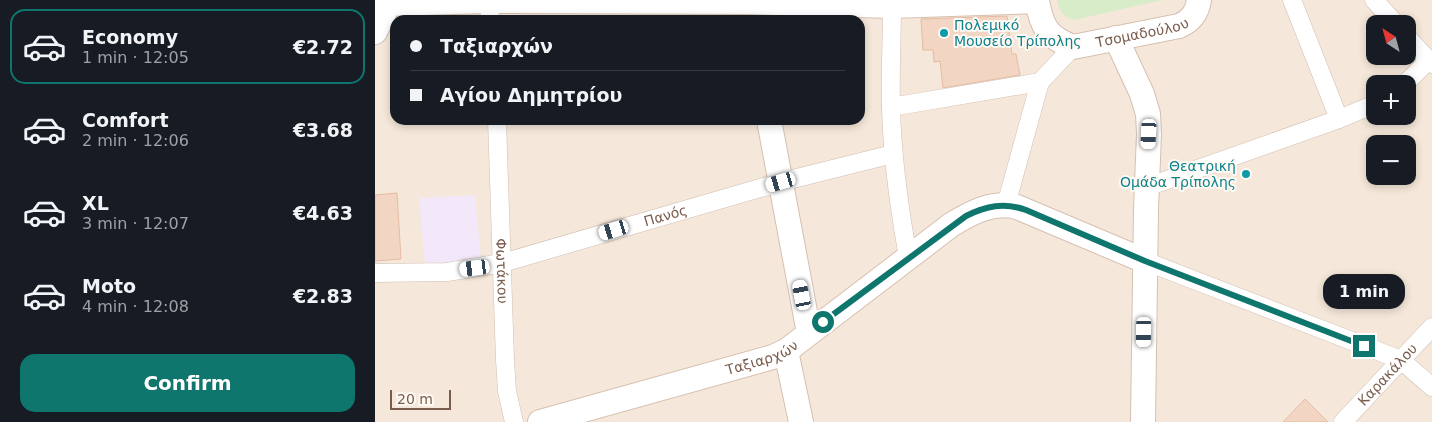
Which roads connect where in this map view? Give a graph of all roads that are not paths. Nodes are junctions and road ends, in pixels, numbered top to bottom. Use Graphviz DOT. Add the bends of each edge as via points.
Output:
graph roads {
  1 [pos="1199,0"];
  2 [pos="1292,0"];
  3 [pos="1374,0"];
  4 [pos="1037,1"];
  5 [pos="385,2"];
  6 [pos="892,6"];
  7 [pos="489,7"];
  8 [pos="749,7"];
  9 [pos="1388,15"];
  10 [pos="375,32"];
  11 [pos="1116,38"];
  12 [pos="1416,46"];
  13 [pos="1073,47"];
  14 [pos="1431,62"];
  15 [pos="1416,75"];
  16 [pos="1040,82"];
  17 [pos="891,107"];
  18 [pos="1366,108"];
  19 [pos="1339,119"];
  20 [pos="497,125"];
  21 [pos="770,125"];
  22 [pos="893,154"];
  23 [pos="781,182"];
  24 [pos="1147,187"];
  25 [pos="1006,205"];
  26 [pos="908,257"];
  27 [pos="1145,261"];
  28 [pos="502,263"];
  29 [pos="375,273"];
  30 [pos="1432,327"];
  31 [pos="809,332"];
  32 [pos="786,351"];
  33 [pos="1401,360"];
  34 [pos="1432,387"];
  35 [pos="514,422"];
  36 [pos="539,422"];
  37 [pos="801,422"];
  38 [pos="1143,422"];
  39 [pos="1343,422"];
  1 -- 11 [label="main road, Τσομαδούλου" via="1188,22"];
  2 -- 19 [label="street"];
  3 -- 9 [label="street"];
  4 -- 6 [label="main road"];
  4 -- 13 [label="main road" via="1040,19 1052,37"];
  5 -- 7 [label="main road"];
  5 -- 10 [label="main road"];
  6 -- 8 [label="main road"];
  6 -- 17 [label="street"];
  7 -- 8 [label="main road"];
  11 -- 13 [label="main road, Τσομαδούλου"];
  11 -- 24 [label="main road" via="1148,114"];
  12 -- 14 [label="street"];
  13 -- 16 [label="street"];
  14 -- 15 [label="street"];
  16 -- 17 [label="street"];
  16 -- 25 [label="street"];
  17 -- 22 [label="street"];
  18 -- 19 [label="street"];
  19 -- 24 [label="street"];
  20 -- 28 [label="street, Φωτάκου"];
  21 -- 23 [label="main road"];
  22 -- 23 [label="street, Πανός"];
  22 -- 26 [label="street"];
  23 -- 28 [label="street, Πανός"];
  23 -- 31 [label="main road"];
  24 -- 27 [label="main road"];
  25 -- 26 [label="main road, Ταξιαρχών" via="983,208 966,216"];
  25 -- 27 [label="main road, Ταξιαρχών" via="1026,210"];
  26 -- 31 [label="main road, Ταξιαρχών"];
  27 -- 33 [label="street"];
  27 -- 38 [label="main road"];
  28 -- 29 [label="street, Πανός" via="447,272"];
  28 -- 35 [label="street, Φωτάκου" via="507,392"];
  30 -- 33 [label="street, Καρακάλου"];
  31 -- 32 [label="main road, Ταξιαρχών"];
  32 -- 36 [label="main road, Ταξιαρχών"];
  32 -- 37 [label="main road"];
  33 -- 34 [label="street"];
  33 -- 39 [label="street, Καρακάλου"];
}
